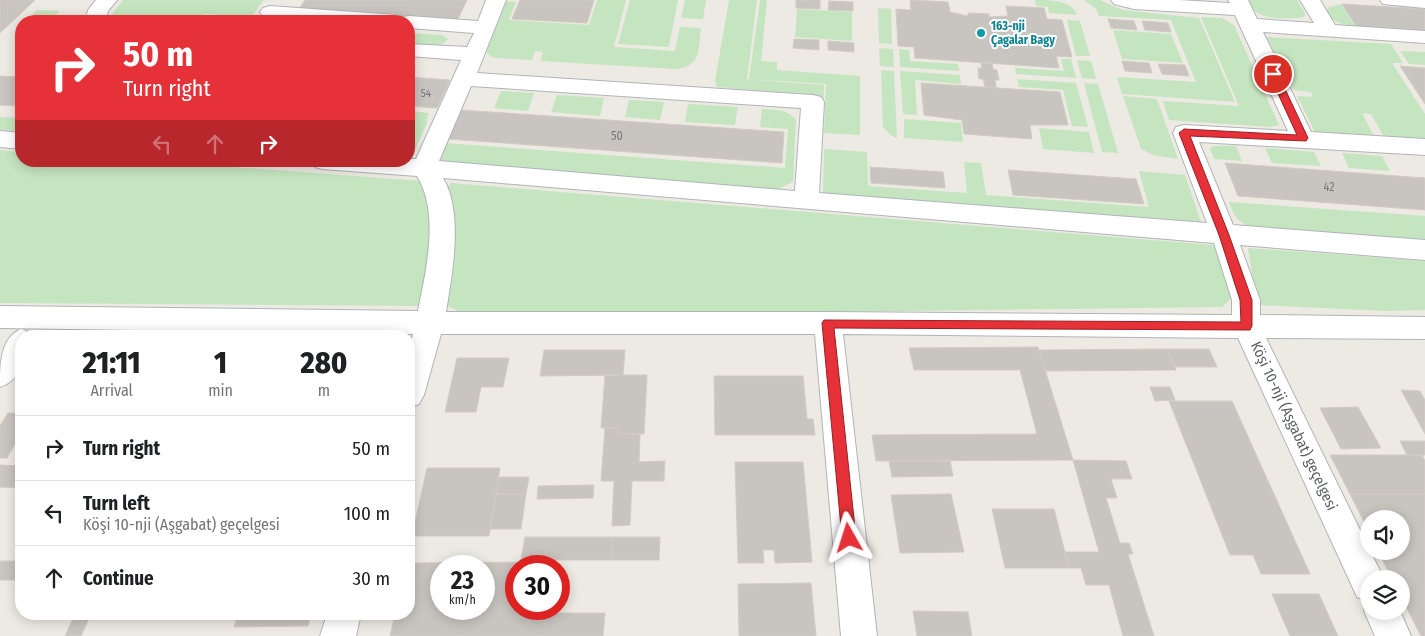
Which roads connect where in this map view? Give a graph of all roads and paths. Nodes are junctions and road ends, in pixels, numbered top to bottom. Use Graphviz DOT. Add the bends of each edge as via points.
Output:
graph roads {
  1 [pos="106,0"];
  2 [pos="496,0"];
  3 [pos="1121,0"];
  4 [pos="1310,0"];
  5 [pos="1390,0"];
  6 [pos="1425,2"];
  7 [pos="271,11"];
  8 [pos="1244,11"];
  9 [pos="97,15"];
  10 [pos="321,15"];
  11 [pos="415,22"];
  12 [pos="486,28"];
  13 [pos="1328,30"];
  14 [pos="1425,37"];
  15 [pos="415,50"];
  16 [pos="474,54"];
  17 [pos="464,79"];
  18 [pos="1303,138"];
  19 [pos="0,139"];
  20 [pos="15,140"];
  21 [pos="1425,147"];
  22 [pos="410,167"];
  23 [pos="424,168"];
  24 [pos="806,201"];
  25 [pos="1224,235"];
  26 [pos="1425,250"];
  27 [pos="0,317"];
  28 [pos="430,323"];
  29 [pos="828,323"];
  30 [pos="1246,326"];
  31 [pos="1425,328"];
  32 [pos="23,330"];
  33 [pos="117,330"];
  34 [pos="15,351"];
  35 [pos="415,374"];
  36 [pos="0,375"];
  37 [pos="1362,570"];
  38 [pos="342,620"];
  39 [pos="1385,620"];
  40 [pos="338,636"];
  41 [pos="859,636"];
  42 [pos="1393,636"];
  1 -- 9 [label="street"];
  2 -- 12 [label="street"];
  3 -- 8 [label="street"];
  4 -- 13 [label="street"];
  5 -- 6 [label="street"];
  7 -- 10 [label="street"];
  8 -- 13 [label="street"];
  8 -- 18 [label="street"];
  11 -- 12 [label="street"];
  12 -- 16 [label="street"];
  13 -- 14 [label="street"];
  15 -- 16 [label="street"];
  16 -- 17 [label="street"];
  17 -- 23 [label="street"];
  17 -- 24 [label="street" via="813,102"];
  18 -- 21 [label="street"];
  18 -- 25 [label="street, Köşi 10-nji (Aşgabat) geçelgesi" via="1184,133"];
  19 -- 20 [label="street"];
  22 -- 23 [label="street"];
  23 -- 24 [label="street"];
  23 -- 28 [label="street" via="435,185 442,221 440,266"];
  24 -- 25 [label="street"];
  25 -- 26 [label="street"];
  25 -- 30 [label="street, Köşi 10-nji (Aşgabat) geçelgesi" via="1246,300"];
  27 -- 32 [label="street"];
  28 -- 29 [label="street"];
  28 -- 33 [label="street"];
  28 -- 35 [label="street"];
  29 -- 30 [label="street"];
  29 -- 41 [label="street"];
  30 -- 31 [label="street"];
  30 -- 37 [label="street, Köşi 10-nji (Aşgabat) geçelgesi"];
  34 -- 36 [label="street"];
  38 -- 40 [label="street"];
  39 -- 42 [label="street"];
}
